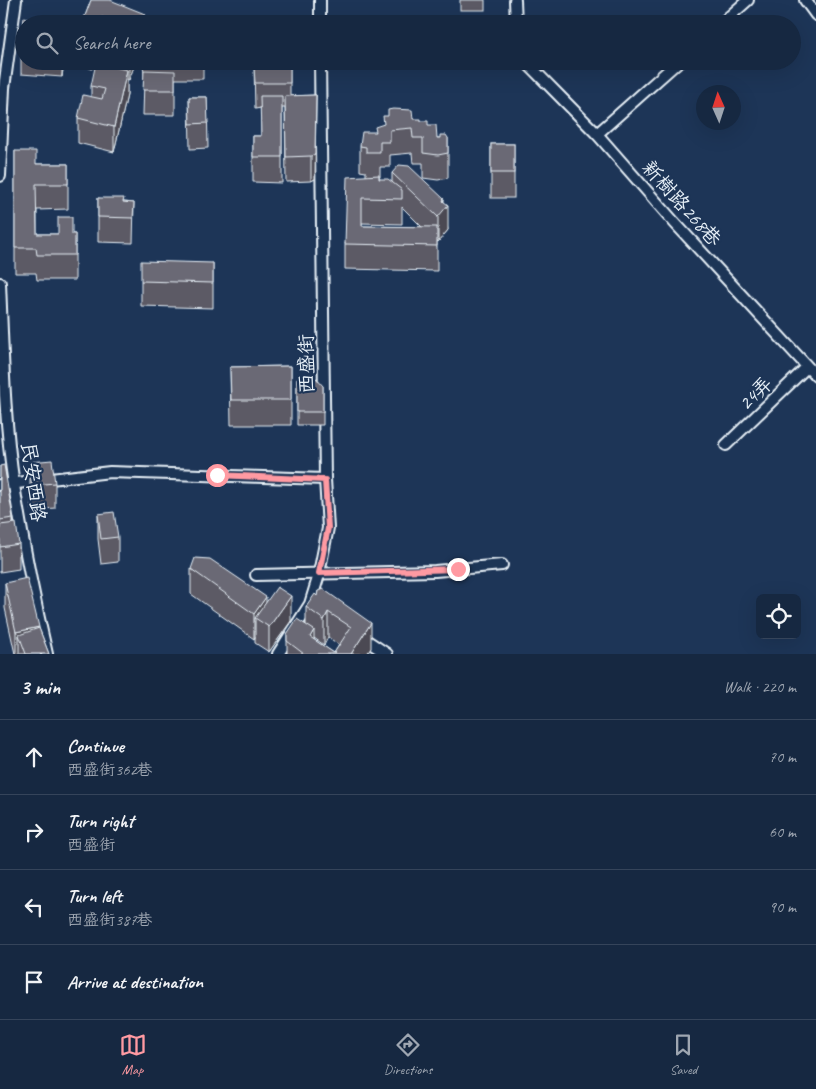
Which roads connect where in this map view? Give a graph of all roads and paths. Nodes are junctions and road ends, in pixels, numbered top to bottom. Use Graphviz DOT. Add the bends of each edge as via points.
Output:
graph roads {
  1 [pos="16,0"];
  2 [pos="320,0"];
  3 [pos="516,0"];
  4 [pos="748,0"];
  5 [pos="805,0"];
  6 [pos="320,15"];
  7 [pos="516,15"];
  8 [pos="731,15"];
  9 [pos="816,16"];
  10 [pos="320,70"];
  11 [pos="533,70"];
  12 [pos="669,70"];
  13 [pos="597,134"];
  14 [pos="0,176"];
  15 [pos="0,283"];
  16 [pos="808,367"];
  17 [pos="816,376"];
  18 [pos="726,445"];
  19 [pos="325,480"];
  20 [pos="14,484"];
  21 [pos="0,485"];
  22 [pos="502,565"];
  23 [pos="319,573"];
  24 [pos="256,575"];
  25 [pos="348,628"];
  26 [pos="47,654"];
  27 [pos="278,654"];
  28 [pos="386,654"];
  1 -- 14 [label="street" via="4,88"];
  2 -- 6 [label="street"];
  3 -- 7 [label="street"];
  4 -- 8 [label="street"];
  5 -- 9 [label="street"];
  10 -- 19 [label="street, 西盛街"];
  11 -- 13 [label="street, 新樹路268巷"];
  12 -- 13 [label="street"];
  13 -- 16 [label="street, 新樹路268巷"];
  15 -- 20 [label="street, 民安西路"];
  16 -- 17 [label="street, 新樹路268巷"];
  16 -- 18 [label="street, 24弄"];
  19 -- 20 [label="street" via="110,472"];
  19 -- 23 [label="street, 西盛街" via="328,528"];
  20 -- 21 [label="street"];
  20 -- 26 [label="street, 民安西路"];
  22 -- 23 [label="street" via="435,571"];
  23 -- 24 [label="street"];
  23 -- 27 [label="street, 西盛街" via="314,607"];
  25 -- 28 [label="street"];
}
